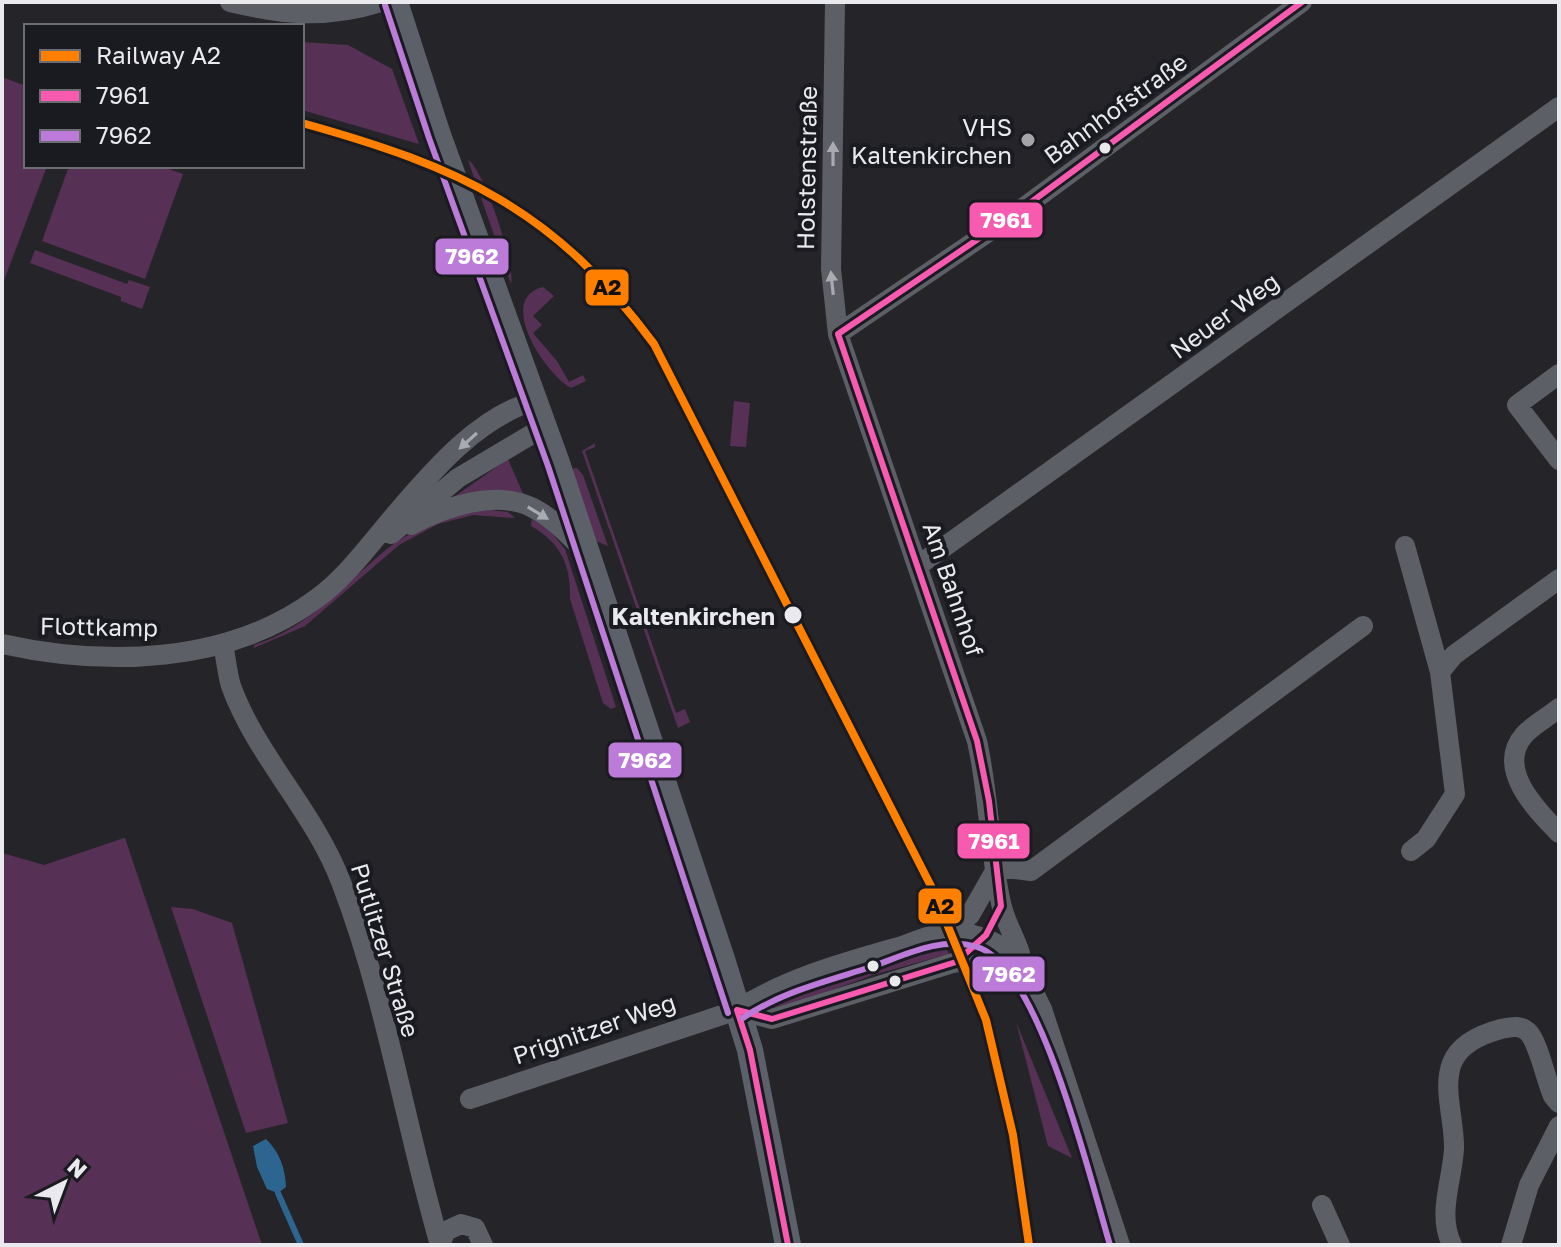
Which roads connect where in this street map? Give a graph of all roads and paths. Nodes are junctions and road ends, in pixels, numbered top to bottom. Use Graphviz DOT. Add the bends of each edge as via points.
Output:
graph roads {
  1 [pos="230,2"];
  2 [pos="381,2"];
  3 [pos="395,2"];
  4 [pos="835,2"];
  5 [pos="1302,2"];
  6 [pos="1559,107"];
  7 [pos="838,334"];
  8 [pos="1559,374"];
  9 [pos="534,401"];
  10 [pos="544,427"];
  11 [pos="1559,460"];
  12 [pos="387,538"];
  13 [pos="1405,546"];
  14 [pos="587,553"];
  15 [pos="359,557"];
  16 [pos="919,565"];
  17 [pos="1559,579"];
  18 [pos="1363,626"];
  19 [pos="2,644"];
  20 [pos="223,644"];
  21 [pos="1440,672"];
  22 [pos="1559,708"];
  23 [pos="1559,833"];
  24 [pos="1411,851"];
  25 [pos="997,867"];
  26 [pos="993,901"];
  27 [pos="949,932"];
  28 [pos="987,937"];
  29 [pos="956,962"];
  30 [pos="1015,972"];
  31 [pos="737,1010"];
  32 [pos="470,1099"];
  33 [pos="1559,1103"];
  34 [pos="1559,1126"];
  35 [pos="1322,1205"];
  36 [pos="440,1244"];
  37 [pos="483,1245"];
  38 [pos="788,1245"];
  39 [pos="1120,1245"];
  40 [pos="1340,1245"];
  41 [pos="1452,1245"];
  42 [pos="1511,1245"];
  1 -- 2 [label="street" via="278,14 349,12"];
  3 -- 9 [label="main road"];
  7 -- 4 [label="street, Holstenstraße, one-way" via="831,269"];
  5 -- 7 [label="street, Bahnhofstraße" via="1023,208"];
  6 -- 16 [label="street, Neuer Weg"];
  7 -- 16 [label="street, Am Bahnhof"];
  8 -- 11 [label="street" via="1517,405"];
  9 -- 10 [label="main road"];
  9 -- 15 [label="street, Flottkamp, one-way" via="502,414 460,447"];
  10 -- 12 [label="street, Flottkamp" via="458,478"];
  10 -- 14 [label="main road"];
  12 -- 14 [label="street, one-way" via="462,505 510,501 532,508"];
  12 -- 15 [label="street, Flottkamp"];
  13 -- 21 [label="street"];
  14 -- 31 [label="main road"];
  15 -- 20 [label="street, Flottkamp" via="319,597 294,613 254,636"];
  16 -- 25 [label="street, Am Bahnhof" via="977,741"];
  17 -- 21 [label="street" via="1454,655"];
  18 -- 25 [label="street" via="1031,871"];
  19 -- 20 [label="street, Flottkamp" via="44,653 148,657"];
  20 -- 36 [label="street, Putlitzer Straße" via="243,712 308,814 340,879 384,1022"];
  21 -- 24 [label="street" via="1455,794 1426,839"];
  22 -- 23 [label="street" via="1522,737 1514,766 1533,805"];
  25 -- 26 [label="street"];
  26 -- 27 [label="street"];
  26 -- 28 [label="street"];
  26 -- 30 [label="street" via="1024,957"];
  27 -- 28 [label="street"];
  27 -- 31 [label="street" via="764,992"];
  28 -- 29 [label="street"];
  28 -- 30 [label="street" via="1006,951"];
  29 -- 30 [label="street"];
  29 -- 31 [label="street" via="772,1019"];
  30 -- 39 [label="street" via="1042,1009"];
  31 -- 32 [label="street, Prignitzer Weg"];
  31 -- 38 [label="main road"];
  33 -- 41 [label="street" via="1526,1029 1515,1026 1463,1045 1451,1064 1449,1088 1454,1148 1443,1226"];
  34 -- 42 [label="street" via="1529,1185"];
  35 -- 40 [label="street"];
  36 -- 37 [label="street, Putlitzer Straße" via="446,1231 461,1224 475,1228"];
}
